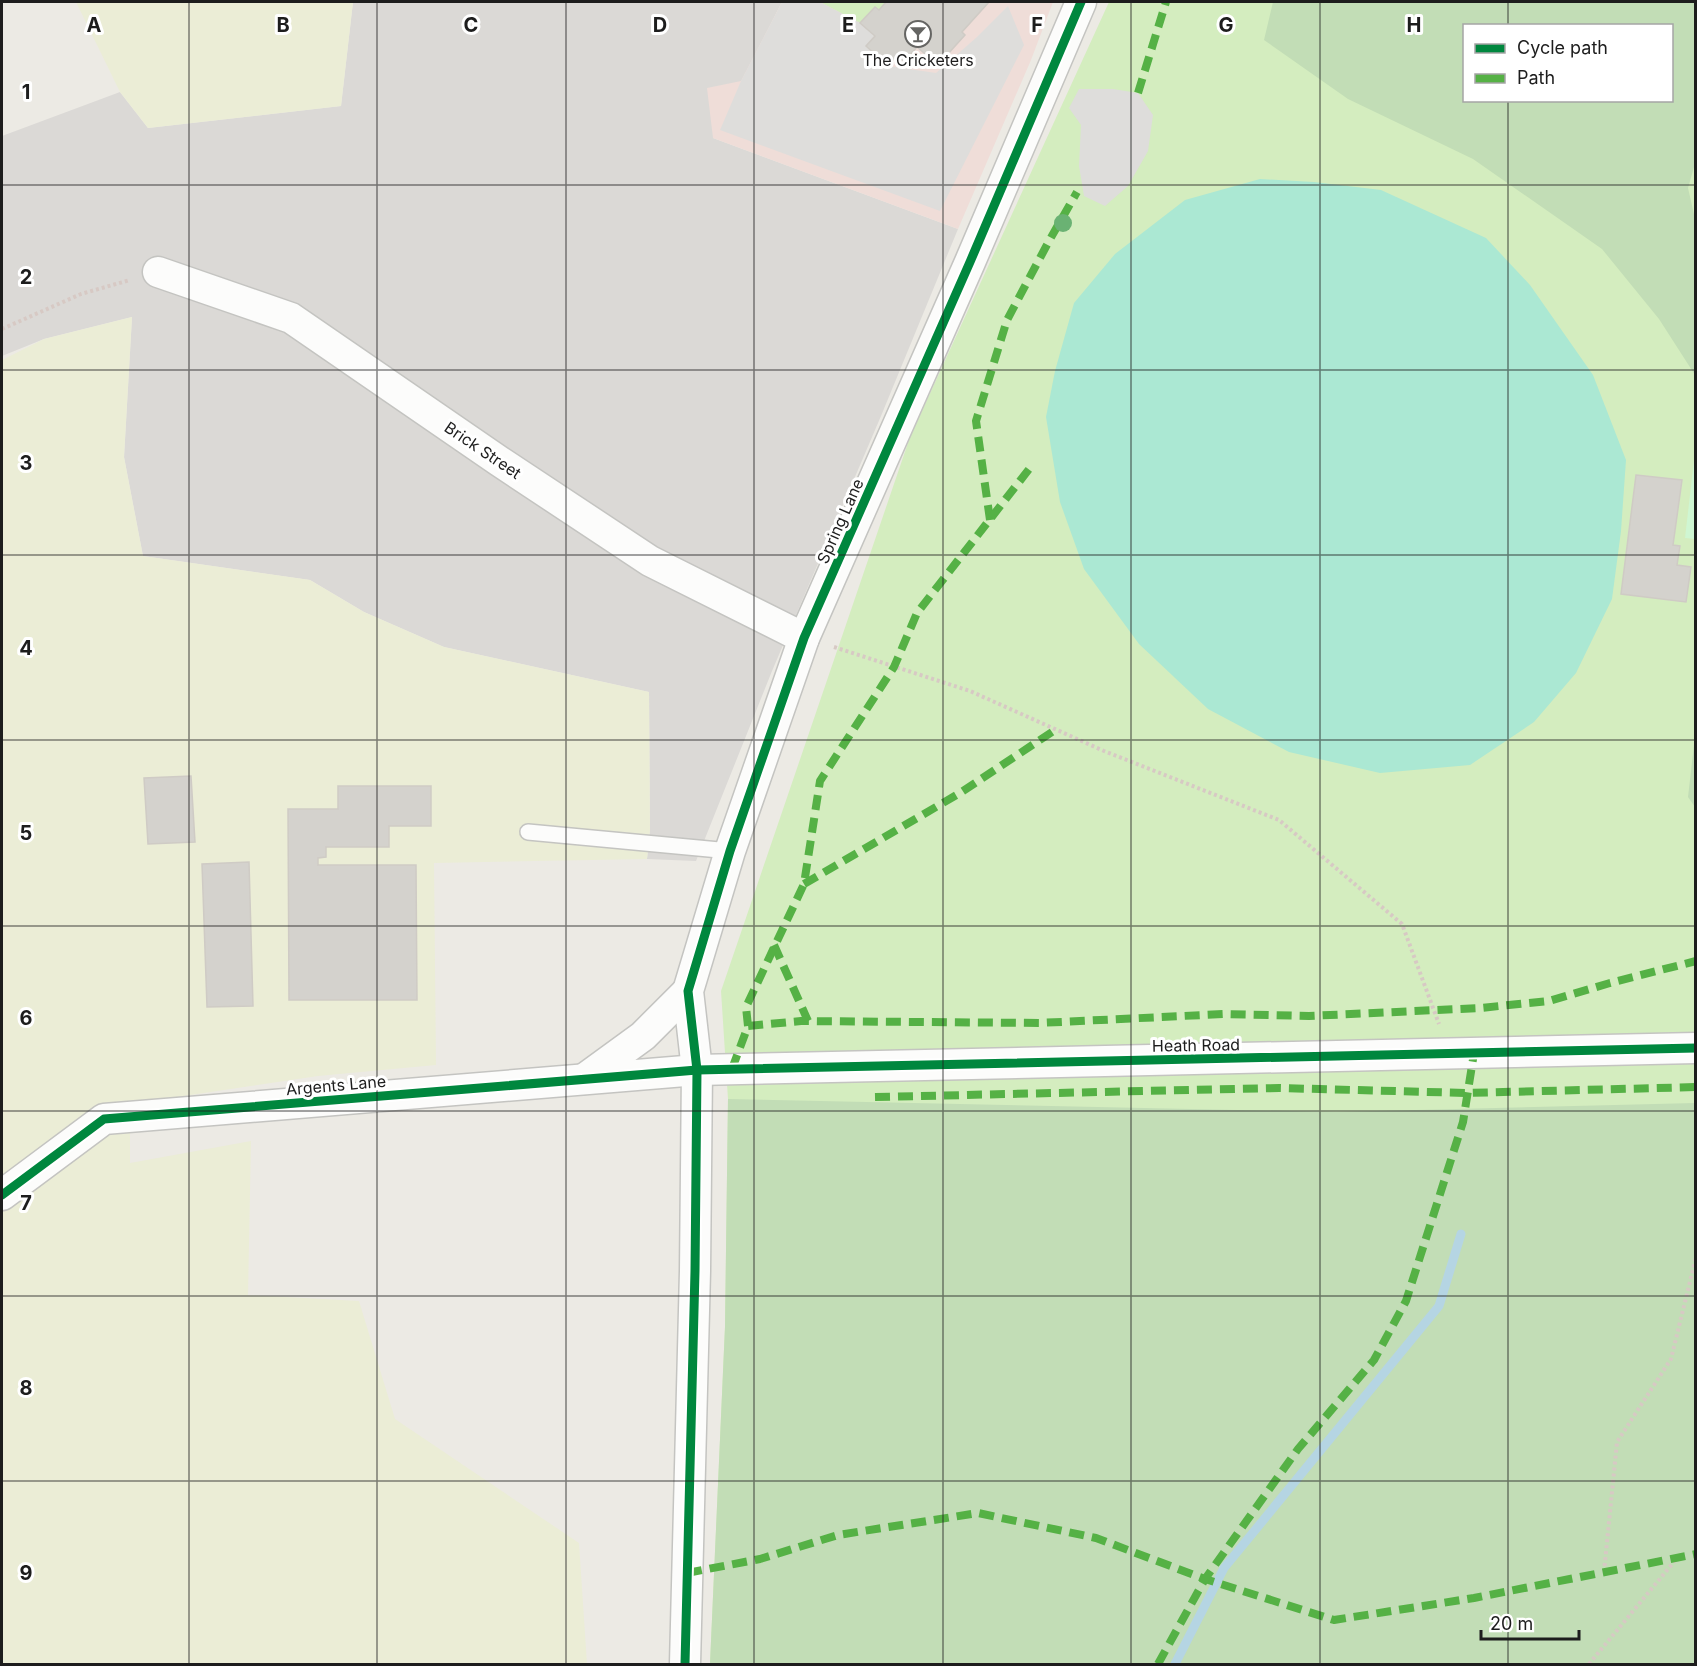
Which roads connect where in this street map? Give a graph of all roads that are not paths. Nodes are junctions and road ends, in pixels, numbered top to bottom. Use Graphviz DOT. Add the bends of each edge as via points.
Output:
graph roads {
  1 [pos="1081,2"];
  2 [pos="158,272"];
  3 [pos="804,638"];
  4 [pos="528,832"];
  5 [pos="730,851"];
  6 [pos="688,991"];
  7 [pos="1695,1048"];
  8 [pos="697,1070"];
  9 [pos="584,1079"];
  10 [pos="2,1195"];
  11 [pos="685,1665"];
  1 -- 3 [label="street, Spring Lane"];
  2 -- 3 [label="street, Brick Street" via="291,318 650,561"];
  3 -- 5 [label="street, Spring Lane"];
  4 -- 5 [label="lane"];
  5 -- 6 [label="street, Spring Lane"];
  6 -- 8 [label="street, Spring Lane"];
  6 -- 9 [label="street, Spring Lane" via="643,1036"];
  7 -- 8 [label="street, Heath Road"];
  8 -- 9 [label="street, Argents Lane"];
  8 -- 11 [label="street, Spring Lane"];
  9 -- 10 [label="street, Argents Lane" via="104,1119"];
}
